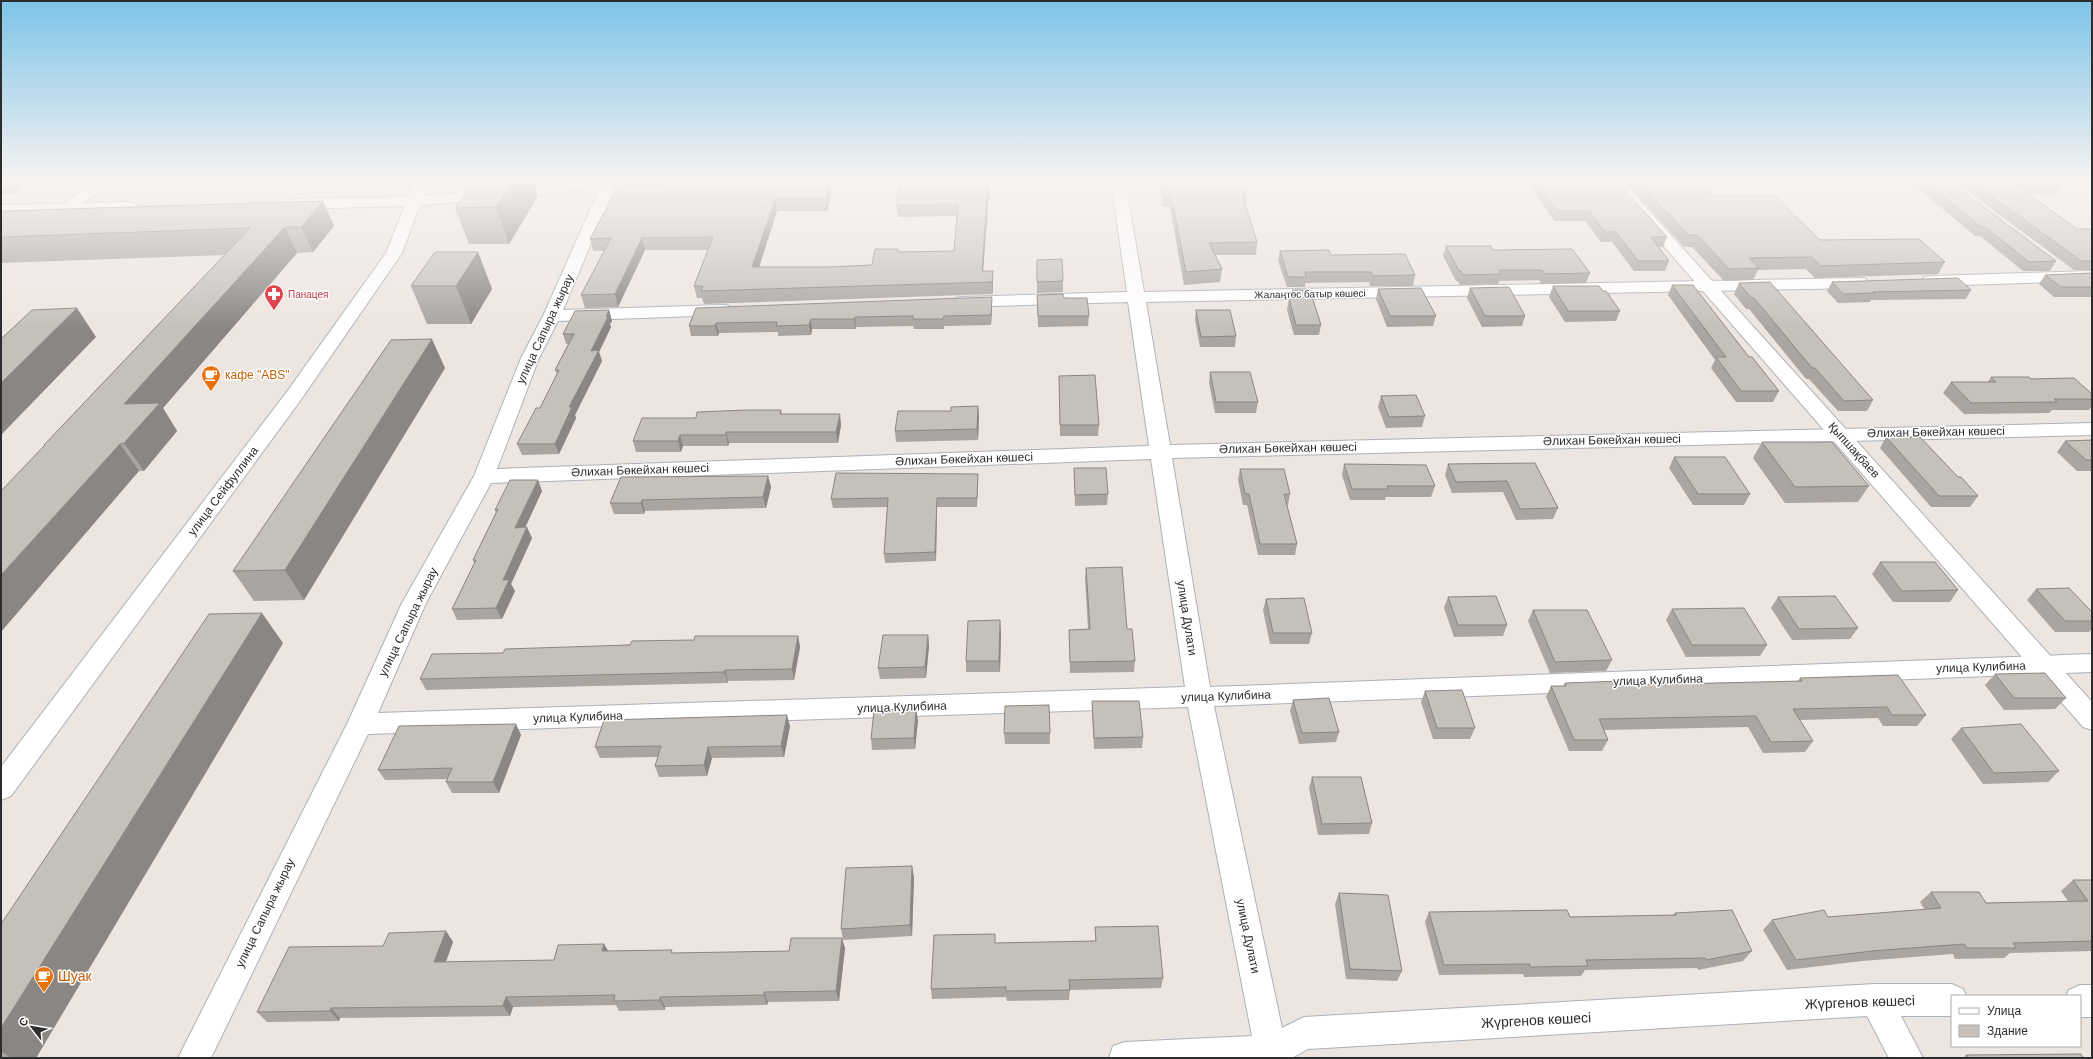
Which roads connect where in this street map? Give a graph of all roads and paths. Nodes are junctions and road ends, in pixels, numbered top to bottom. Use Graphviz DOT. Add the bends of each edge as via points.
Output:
graph roads {
  1 [pos="403,230"];
  2 [pos="589,230"];
  3 [pos="1126,230"];
  4 [pos="1658,230"];
  5 [pos="2053,263"];
  6 [pos="2092,276"];
  7 [pos="2071,277"];
  8 [pos="1914,282"];
  9 [pos="1875,283"];
  10 [pos="1709,288"];
  11 [pos="1136,296"];
  12 [pos="947,302"];
  13 [pos="741,310"];
  14 [pos="552,316"];
  15 [pos="2092,429"];
  16 [pos="1840,434"];
  17 [pos="1161,452"];
  18 [pos="484,476"];
  19 [pos="2092,663"];
  20 [pos="2045,665"];
  21 [pos="1199,697"];
  22 [pos="2092,720"];
  23 [pos="360,724"];
  24 [pos="1,788"];
  25 [pos="1875,1000"];
  26 [pos="1951,1000"];
  27 [pos="2081,1001"];
  28 [pos="2092,1001"];
  29 [pos="1272,1052"];
  30 [pos="194,1058"];
  31 [pos="1125,1058"];
  32 [pos="1907,1058"];
  1 -- 24 [label="street, улица Сейфуллина" via="394,253 293,397"];
  2 -- 14 [label="street, улица Сапыра жырау"];
  3 -- 11 [label="street, улица Дулати"];
  4 -- 10 [label="street, Қыпшақбаев"];
  5 -- 7 [label="street"];
  6 -- 7 [label="street"];
  7 -- 8 [label="street"];
  9 -- 10 [label="street, Жалаңтөс батыр көшесі"];
  10 -- 11 [label="street, Жалаңтөс батыр көшесі"];
  10 -- 16 [label="street, Қыпшақбаев"];
  11 -- 12 [label="street, Жалаңтөс батыр көшесі"];
  11 -- 17 [label="street, улица Дулати"];
  13 -- 14 [label="street"];
  14 -- 18 [label="street, улица Сапыра жырау" via="530,358"];
  15 -- 16 [label="street, Әлихан Бөкейхан көшесі"];
  16 -- 17 [label="street, Әлихан Бөкейхан көшесі"];
  16 -- 20 [label="street, Қыпшақбаев"];
  17 -- 18 [label="street, Әлихан Бөкейхан көшесі"];
  17 -- 21 [label="street, улица Дулати"];
  18 -- 23 [label="street, улица Сапыра жырау" via="414,603"];
  19 -- 20 [label="street, улица Кулибина"];
  20 -- 21 [label="street, улица Кулибина"];
  20 -- 22 [label="street, Қыпшақбаев"];
  21 -- 23 [label="street, улица Кулибина"];
  21 -- 29 [label="street, улица Дулати"];
  23 -- 30 [label="street, улица Сапыра жырау"];
  25 -- 26 [label="street, Жүргенов көшесі"];
  25 -- 29 [label="street, Жүргенов көшесі" via="1304,1033"];
  25 -- 32 [label="street"];
  27 -- 28 [label="street"];
  29 -- 31 [label="street, Жүргенов көшесі"];
}
